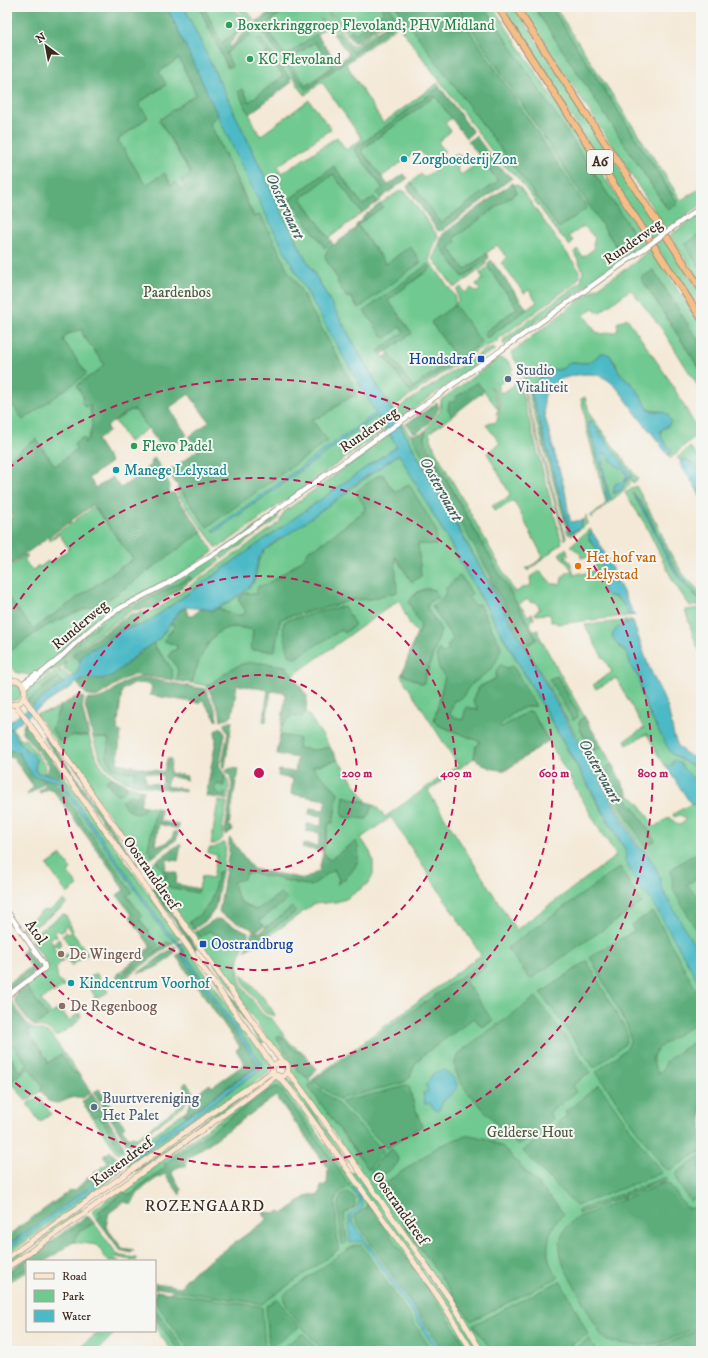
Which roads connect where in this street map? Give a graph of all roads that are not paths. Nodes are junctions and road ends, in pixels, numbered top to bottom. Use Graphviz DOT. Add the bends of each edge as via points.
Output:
graph roads {
  1 [pos="498,7"];
  2 [pos="516,7"];
  3 [pos="701,207"];
  4 [pos="701,289"];
  5 [pos="701,318"];
  6 [pos="7,674"];
  7 [pos="10,681"];
  8 [pos="23,685"];
  9 [pos="24,698"];
  10 [pos="7,704"];
  11 [pos="15,704"];
  12 [pos="7,911"];
  13 [pos="7,996"];
  14 [pos="277,1063"];
  15 [pos="279,1075"];
  16 [pos="7,1258"];
  17 [pos="7,1268"];
  18 [pos="472,1351"];
  19 [pos="481,1351"];
  1 -- 5 [label="highway, A6"];
  2 -- 4 [label="highway, A6"];
  3 -- 8 [label="street, Runderweg, bridge" via="217,552 104,618 48,667"];
  6 -- 7 [label="main road"];
  7 -- 8 [label="main road" via="18,681"];
  8 -- 9 [label="main road"];
  9 -- 11 [label="main road"];
  9 -- 14 [label="main road, Oostranddreef" via="271,1047"];
  10 -- 11 [label="main road"];
  11 -- 14 [label="main road, Oostranddreef" via="266,1056"];
  12 -- 13 [label="street, Atol" via="45,968"];
  14 -- 15 [label="main road" via="275,1070"];
  14 -- 15 [label="main road" via="287,1066"];
  15 -- 16 [label="main road, Kustendreef" via="235,1096"];
  15 -- 17 [label="main road, Kustendreef"];
  15 -- 18 [label="main road, Oostranddreef" via="434,1291"];
  15 -- 19 [label="main road, Oostranddreef" via="295,1082 450,1300"];
}
